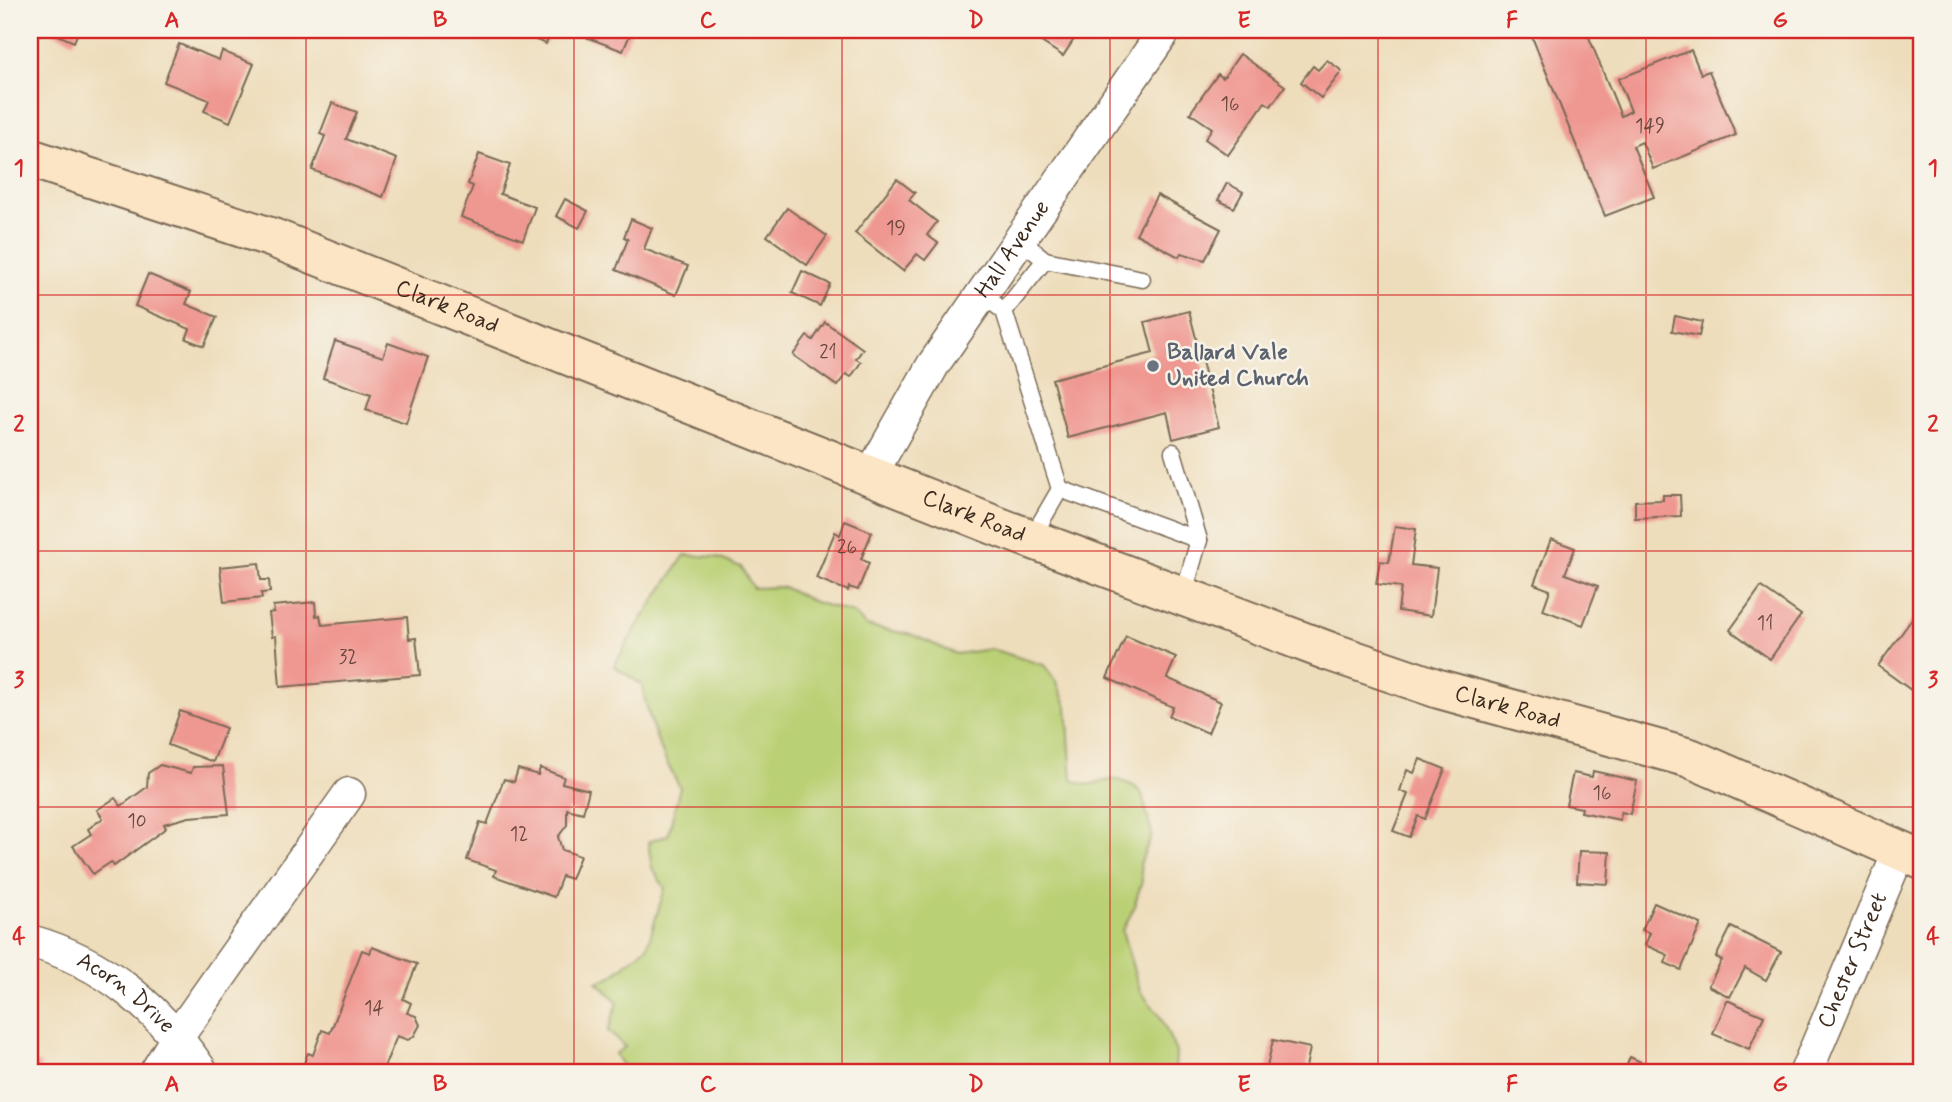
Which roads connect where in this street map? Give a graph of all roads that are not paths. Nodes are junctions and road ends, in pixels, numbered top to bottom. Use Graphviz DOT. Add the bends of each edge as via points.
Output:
graph roads {
  1 [pos="1166,30"];
  2 [pos="30,158"];
  3 [pos="1019,239"];
  4 [pos="1045,260"];
  5 [pos="1142,279"];
  6 [pos="992,303"];
  7 [pos="1173,453"];
  8 [pos="870,476"];
  9 [pos="1060,489"];
  10 [pos="1031,540"];
  11 [pos="1199,540"];
  12 [pos="1183,596"];
  13 [pos="349,794"];
  14 [pos="1911,855"];
  15 [pos="30,941"];
  16 [pos="178,1036"];
  17 [pos="156,1072"];
  18 [pos="202,1072"];
  19 [pos="1806,1072"];
  1 -- 3 [label="street, Hall Avenue"];
  2 -- 8 [label="main road, Clark Road" via="273,238"];
  3 -- 4 [label="lane"];
  3 -- 6 [label="street, Hall Avenue"];
  4 -- 5 [label="lane"];
  4 -- 6 [label="lane"];
  6 -- 8 [label="street, Hall Avenue" via="933,365"];
  6 -- 9 [label="lane"];
  7 -- 11 [label="lane"];
  8 -- 10 [label="main road, Clark Road"];
  9 -- 10 [label="lane"];
  9 -- 11 [label="lane"];
  10 -- 12 [label="main road, Clark Road"];
  11 -- 12 [label="lane"];
  12 -- 14 [label="main road, Clark Road" via="1439,689 1690,758"];
  13 -- 16 [label="street"];
  14 -- 19 [label="street, Chester Street"];
  15 -- 16 [label="street, Acorn Drive" via="55,948 106,975 146,1002"];
  16 -- 17 [label="street"];
  16 -- 18 [label="street, Acorn Drive"];
}
